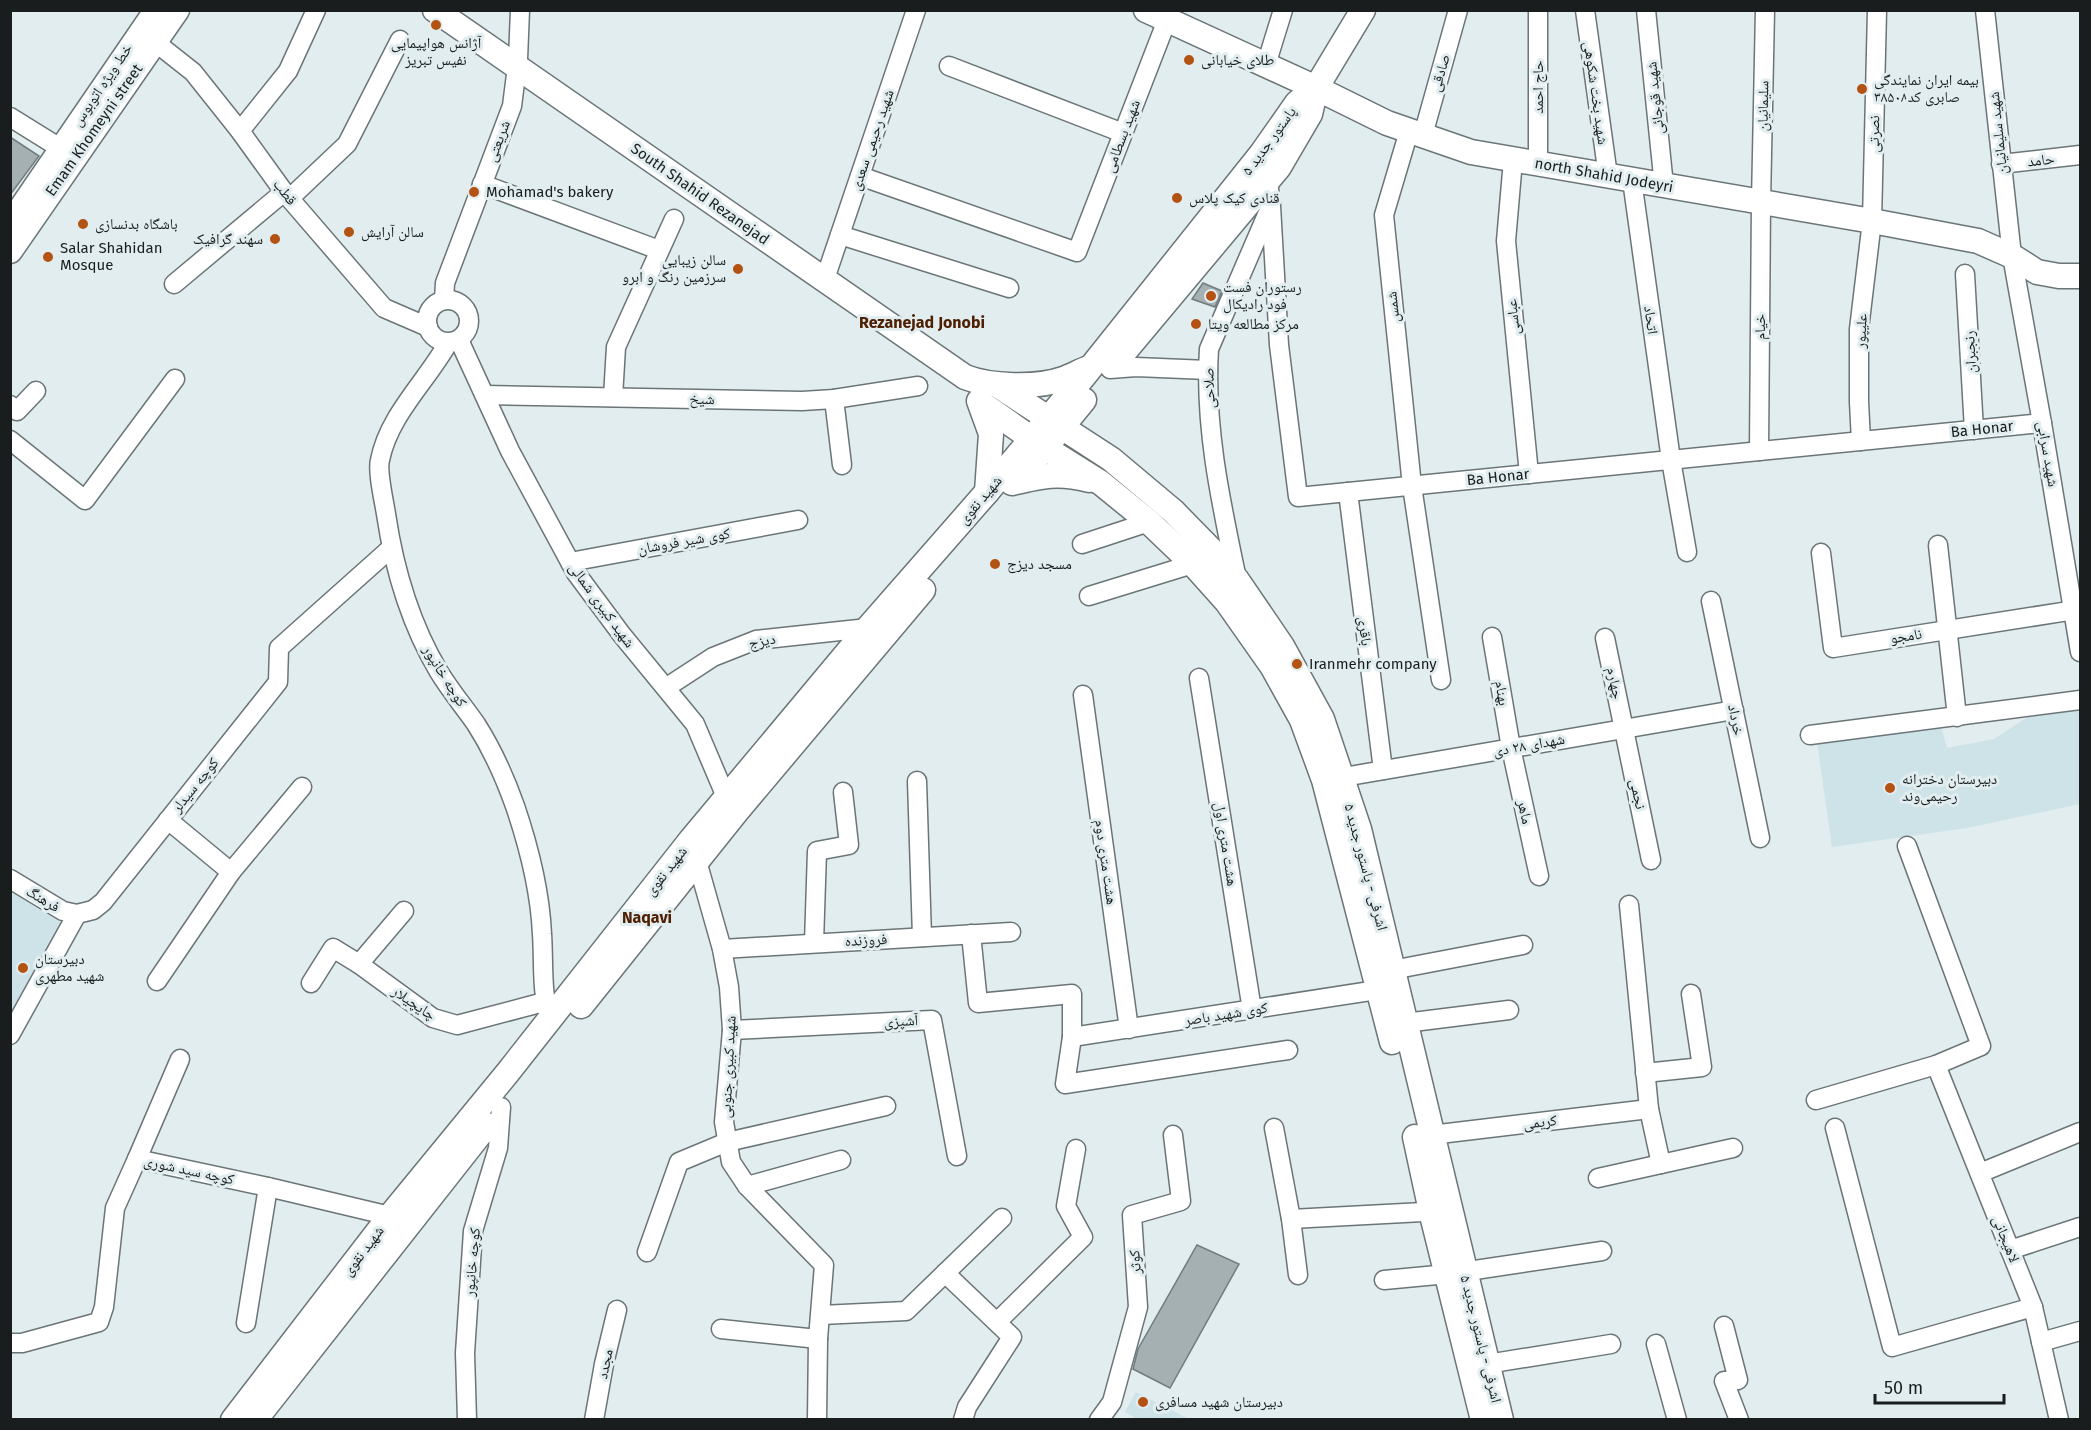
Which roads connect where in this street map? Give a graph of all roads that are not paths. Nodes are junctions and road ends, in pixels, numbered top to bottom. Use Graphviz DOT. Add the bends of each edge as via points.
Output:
graph roads {
  1 [pos="316,10"];
  2 [pos="435,10"];
  3 [pos="520,10"];
  4 [pos="916,10"];
  5 [pos="1283,10"];
  6 [pos="1363,10"];
  7 [pos="1458,10"];
  8 [pos="1538,10"];
  9 [pos="1585,10"];
  10 [pos="1646,10"];
  11 [pos="1765,10"];
  12 [pos="1877,10"];
  13 [pos="1985,10"];
  14 [pos="1168,16"];
  15 [pos="157,20"];
  16 [pos="400,40"];
  17 [pos="1266,65"];
  18 [pos="949,66"];
  19 [pos="1316,88"];
  20 [pos="10,117"];
  21 [pos="240,131"];
  22 [pos="1123,133"];
  23 [pos="1416,133"];
  24 [pos="67,152"];
  25 [pos="1262,153"];
  26 [pos="2080,155"];
  27 [pos="1513,160"];
  28 [pos="1538,164"];
  29 [pos="2001,164"];
  30 [pos="860,176"];
  31 [pos="1608,176"];
  32 [pos="1269,178"];
  33 [pos="1632,180"];
  34 [pos="482,184"];
  35 [pos="1664,186"];
  36 [pos="287,195"];
  37 [pos="1761,202"];
  38 [pos="1271,206"];
  39 [pos="10,219"];
  40 [pos="674,219"];
  41 [pos="1872,221"];
  42 [pos="840,234"];
  43 [pos="10,250"];
  44 [pos="659,250"];
  45 [pos="2012,256"];
  46 [pos="828,270"];
  47 [pos="1965,274"];
  48 [pos="2080,276"];
  49 [pos="174,284"];
  50 [pos="1009,288"];
  51 [pos="444,300"];
  52 [pos="428,327"];
  53 [pos="453,342"];
  54 [pos="1100,368"];
  55 [pos="1208,370"];
  56 [pos="965,377"];
  57 [pos="175,379"];
  58 [pos="997,385"];
  59 [pos="918,386"];
  60 [pos="36,391"];
  61 [pos="485,395"];
  62 [pos="613,397"];
  63 [pos="834,399"];
  64 [pos="981,403"];
  65 [pos="10,405"];
  66 [pos="1054,423"];
  67 [pos="2042,423"];
  68 [pos="1974,430"];
  69 [pos="10,440"];
  70 [pos="1861,441"];
  71 [pos="1038,443"];
  72 [pos="1760,451"];
  73 [pos="1671,460"];
  74 [pos="842,465"];
  75 [pos="1529,474"];
  76 [pos="1012,483"];
  77 [pos="1101,483"];
  78 [pos="1412,486"];
  79 [pos="987,492"];
  80 [pos="1348,492"];
  81 [pos="798,520"];
  82 [pos="1149,522"];
  83 [pos="1082,544"];
  84 [pos="1938,545"];
  85 [pos="391,548"];
  86 [pos="1687,552"];
  87 [pos="1821,553"];
  88 [pos="570,562"];
  89 [pos="1193,564"];
  90 [pos="1237,580"];
  91 [pos="1089,596"];
  92 [pos="1711,601"];
  93 [pos="2074,610"];
  94 [pos="868,628"];
  95 [pos="1947,630"];
  96 [pos="1492,638"];
  97 [pos="1605,638"];
  98 [pos="2080,652"];
  99 [pos="1199,678"];
  100 [pos="1441,680"];
  101 [pos="667,687"];
  102 [pos="1083,694"];
  103 [pos="2080,700"];
  104 [pos="1734,710"];
  105 [pos="1957,717"];
  106 [pos="1624,729"];
  107 [pos="1810,735"];
  108 [pos="1511,748"];
  109 [pos="1383,770"];
  110 [pos="1333,779"];
  111 [pos="917,781"];
  112 [pos="302,787"];
  113 [pos="843,792"];
  114 [pos="726,797"];
  115 [pos="168,820"];
  116 [pos="1760,838"];
  117 [pos="1907,846"];
  118 [pos="1651,860"];
  119 [pos="698,861"];
  120 [pos="231,872"];
  121 [pos="1539,876"];
  122 [pos="10,879"];
  123 [pos="1629,905"];
  124 [pos="404,911"];
  125 [pos="77,914"];
  126 [pos="1011,932"];
  127 [pos="971,934"];
  128 [pos="922,937"];
  129 [pos="814,943"];
  130 [pos="1523,945"];
  131 [pos="722,948"];
  132 [pos="359,964"];
  133 [pos="156,981"];
  134 [pos="1389,982"];
  135 [pos="311,983"];
  136 [pos="1691,994"];
  137 [pos="1252,1010"];
  138 [pos="1509,1010"];
  139 [pos="547,1011"];
  140 [pos="1405,1023"];
  141 [pos="1129,1029"];
  142 [pos="732,1030"];
  143 [pos="10,1035"];
  144 [pos="1072,1037"];
  145 [pos="1288,1050"];
  146 [pos="180,1059"];
  147 [pos="1936,1065"];
  148 [pos="1645,1073"];
  149 [pos="1816,1100"];
  150 [pos="886,1106"];
  151 [pos="501,1107"];
  152 [pos="1649,1109"];
  153 [pos="1274,1128"];
  154 [pos="1835,1128"];
  155 [pos="2080,1132"];
  156 [pos="1173,1135"];
  157 [pos="1431,1135"];
  158 [pos="727,1142"];
  159 [pos="1733,1148"];
  160 [pos="1076,1149"];
  161 [pos="957,1156"];
  162 [pos="137,1159"];
  163 [pos="841,1160"];
  164 [pos="1661,1164"];
  165 [pos="1980,1173"];
  166 [pos="1598,1178"];
  167 [pos="747,1186"];
  168 [pos="268,1187"];
  169 [pos="1440,1211"];
  170 [pos="390,1216"];
  171 [pos="1002,1218"];
  172 [pos="1291,1219"];
  173 [pos="2080,1227"];
  174 [pos="2010,1250"];
  175 [pos="1602,1251"];
  176 [pos="646,1252"];
  177 [pos="1456,1272"];
  178 [pos="945,1273"];
  179 [pos="1298,1275"];
  180 [pos="1384,1280"];
  181 [pos="2033,1307"];
  182 [pos="617,1310"];
  183 [pos="821,1314"];
  184 [pos="997,1322"];
  185 [pos="246,1323"];
  186 [pos="1724,1326"];
  187 [pos="721,1329"];
  188 [pos="2080,1331"];
  189 [pos="818,1339"];
  190 [pos="2041,1342"];
  191 [pos="10,1343"];
  192 [pos="1611,1344"];
  193 [pos="1656,1344"];
  194 [pos="1487,1364"];
  195 [pos="233,1419"];
  196 [pos="255,1419"];
  197 [pos="467,1419"];
  198 [pos="594,1419"];
  199 [pos="818,1419"];
  200 [pos="963,1419"];
  201 [pos="1099,1419"];
  202 [pos="1483,1419"];
  203 [pos="1501,1419"];
  204 [pos="1677,1419"];
  205 [pos="1739,1419"];
  206 [pos="2059,1419"];
  1 -- 21 [label="street" via="288,71"];
  2 -- 56 [label="main road, South Shahid Rezanejad"];
  3 -- 34 [label="street, شریعتی" via="512,106"];
  4 -- 30 [label="street, شهید رحیمی سعدی"];
  5 -- 17 [label="street"];
  6 -- 19 [label="main road"];
  7 -- 23 [label="street, صادقی"];
  8 -- 28 [label="street, حاج احمد"];
  9 -- 31 [label="street, شهید بخت شکوهی"];
  10 -- 35 [label="street, شهید قوجائی"];
  11 -- 37 [label="street, سلیمانیان"];
  12 -- 41 [label="street, نصرتی"];
  13 -- 29 [label="street, شهید سلیمانیان"];
  14 -- 17 [label="main road, north Shahid Jodeyri"];
  14 -- 22 [label="street, شهید بسطامی"];
  15 -- 21 [label="street, قطب"];
  15 -- 24 [label="main road, Emam Khomeyni street"];
  16 -- 36 [label="street" via="347,144"];
  17 -- 19 [label="main road, north Shahid Jodeyri"];
  18 -- 22 [label="street"];
  19 -- 23 [label="main road, north Shahid Jodeyri"];
  19 -- 25 [label="main road, پاستور جدید ۵" via="1297,103"];
  19 -- 32 [label="main road, پاستور جدید ۵" via="1310,114"];
  20 -- 24 [label="street"];
  21 -- 36 [label="street, قطب"];
  22 -- 30 [label="street, شهید بسطامی" via="1077,252"];
  23 -- 27 [label="main road, north Shahid Jodeyri" via="1471,152"];
  23 -- 78 [label="street, شمس" via="1384,215"];
  24 -- 39 [label="street"];
  24 -- 43 [label="main road, Emam Khomeyni street"];
  25 -- 32 [label="street, Ba Honar"];
  25 -- 54 [label="main road, پاستور جدید ۵"];
  26 -- 29 [label="street, حامد"];
  27 -- 28 [label="main road, north Shahid Jodeyri"];
  27 -- 75 [label="street, عباسی" via="1506,241"];
  28 -- 31 [label="main road, north Shahid Jodeyri"];
  29 -- 45 [label="street, شهید سلیمانیان"];
  30 -- 42 [label="street, شهید رحیمی سعدی"];
  31 -- 33 [label="main road, north Shahid Jodeyri"];
  32 -- 38 [label="street, Ba Honar"];
  32 -- 54 [label="main road, پاستور جدید ۵"];
  33 -- 35 [label="main road, north Shahid Jodeyri"];
  33 -- 73 [label="street, اتحاد"];
  34 -- 44 [label="street"];
  34 -- 51 [label="street, شریعتی" via="445,283"];
  35 -- 37 [label="main road, north Shahid Jodeyri"];
  36 -- 49 [label="street"];
  36 -- 52 [label="street, قطب" via="384,308"];
  37 -- 41 [label="main road, north Shahid Jodeyri"];
  37 -- 72 [label="street, خیام"];
  38 -- 55 [label="street, صلاحی" via="1209,349"];
  38 -- 80 [label="street, Ba Honar" via="1279,345 1298,497"];
  40 -- 44 [label="street"];
  41 -- 45 [label="main road, north Shahid Jodeyri" via="1978,241"];
  41 -- 70 [label="street, علیپور" via="1859,329"];
  42 -- 46 [label="street, شهید رحیمی سعدی"];
  42 -- 50 [label="street"];
  44 -- 62 [label="street" via="616,347"];
  45 -- 48 [label="main road, north Shahid Jodeyri" via="2037,272"];
  45 -- 67 [label="street, شهید سرابی"];
  47 -- 68 [label="street, رنجبران"];
  51 -- 52 [label="street" via="428,314"];
  51 -- 53 [label="street" via="458,302 469,315 464,337"];
  52 -- 53 [label="street" via="436,339"];
  53 -- 61 [label="street, شهید کبیری شمالی"];
  53 -- 85 [label="street, کوچه خانپور" via="400,411 379,462"];
  54 -- 55 [label="street"];
  54 -- 58 [label="main road" via="1061,380"];
  54 -- 66 [label="main road, پاستور جدید ۵"];
  55 -- 90 [label="street, صلاحی" via="1212,444"];
  56 -- 58 [label="main road"];
  56 -- 64 [label="main road"];
  57 -- 69 [label="street" via="85,500"];
  58 -- 66 [label="main road"];
  59 -- 63 [label="street, شیخ"];
  60 -- 65 [label="street" via="17,411"];
  61 -- 62 [label="street, شیخ"];
  61 -- 88 [label="street, شهید کبیری شمالی" via="510,451"];
  62 -- 63 [label="street, شیخ"];
  63 -- 74 [label="street"];
  64 -- 71 [label="main road"];
  64 -- 79 [label="main road" via="991,434"];
  66 -- 71 [label="main road, شهید نقوی"];
  66 -- 90 [label="main road, اشرفی - پاستور جدید ۵" via="1111,459 1173,511"];
  67 -- 68 [label="street, Ba Honar"];
  67 -- 93 [label="street, شهید سرابی"];
  68 -- 70 [label="street, Ba Honar"];
  70 -- 72 [label="street, Ba Honar"];
  71 -- 76 [label="main road, شهید نقوی"];
  71 -- 77 [label="main road, اشرفی - پاستور جدید ۵"];
  71 -- 79 [label="main road, شهید نقوی"];
  72 -- 73 [label="street, Ba Honar"];
  73 -- 75 [label="street, Ba Honar"];
  73 -- 86 [label="street, اتحاد"];
  75 -- 78 [label="street, Ba Honar"];
  76 -- 77 [label="main road" via="1045,475"];
  76 -- 119 [label="main road, شهید نقوی"];
  77 -- 82 [label="main road, اشرفی - پاستور جدید ۵"];
  78 -- 80 [label="street, Ba Honar"];
  78 -- 100 [label="street, شمس"];
  79 -- 94 [label="main road, شهید نقوی"];
  80 -- 109 [label="street, باقری"];
  81 -- 88 [label="street, کوی شیر فروشان"];
  82 -- 83 [label="street"];
  82 -- 89 [label="main road, اشرفی - پاستور جدید ۵"];
  84 -- 95 [label="street"];
  85 -- 115 [label="street, کوچه سیدلر" via="279,648 278,682"];
  85 -- 139 [label="street, کوچه خانپور" via="419,634 439,673 477,726 515,804 531,855 542,932"];
  87 -- 95 [label="street, نامجو" via="1833,648"];
  88 -- 101 [label="street, شهید کبیری شمالی" via="622,635"];
  89 -- 91 [label="street"];
  89 -- 110 [label="main road, اشرفی - پاستور جدید ۵" via="1227,602 1272,666"];
  90 -- 110 [label="main road, اشرفی - پاستور جدید ۵" via="1282,646 1322,719"];
  92 -- 104 [label="street, خرداد"];
  93 -- 95 [label="street, نامجو"];
  93 -- 98 [label="street, شهید سرابی"];
  94 -- 101 [label="street, دیزج" via="756,640 713,657"];
  94 -- 114 [label="main road, شهید نقوی"];
  95 -- 105 [label="street"];
  96 -- 108 [label="street, بهنام"];
  97 -- 106 [label="street, چهارم"];
  99 -- 137 [label="street, هشت متری اول"];
  101 -- 114 [label="street, شهید کبیری شمالی" via="695,724"];
  102 -- 141 [label="street, هشت متری دوم"];
  103 -- 105 [label="street"];
  104 -- 106 [label="street, شهدای ۲۸ دی"];
  104 -- 116 [label="street, خرداد"];
  105 -- 107 [label="street"];
  106 -- 108 [label="street, شهدای ۲۸ دی"];
  106 -- 118 [label="street, نجمی"];
  108 -- 109 [label="street, شهدای ۲۸ دی"];
  108 -- 121 [label="street, ماهر"];
  109 -- 110 [label="street, شهدای ۲۸ دی"];
  110 -- 134 [label="main road, اشرفی - پاستور جدید ۵" via="1359,829"];
  111 -- 128 [label="street"];
  112 -- 120 [label="street"];
  113 -- 129 [label="street" via="849,845 816,850"];
  114 -- 139 [label="main road, شهید نقوی"];
  115 -- 120 [label="street"];
  115 -- 125 [label="street, کوچه سیدلر" via="103,902 93,910"];
  117 -- 147 [label="street" via="1981,1046"];
  119 -- 131 [label="street, شهید کبیری جنوبی"];
  119 -- 151 [label="main road, شهید نقوی"];
  120 -- 133 [label="street"];
  122 -- 125 [label="street, فرهنگ" via="63,911"];
  123 -- 148 [label="street"];
  124 -- 132 [label="street"];
  125 -- 143 [label="street"];
  126 -- 127 [label="street, فروزنده"];
  127 -- 128 [label="street, فروزنده"];
  127 -- 144 [label="street" via="978,1003 1072,994"];
  128 -- 129 [label="street, فروزنده"];
  129 -- 131 [label="street, فروزنده"];
  130 -- 134 [label="street, کوی شهید باصر"];
  131 -- 142 [label="street, شهید کبیری جنوبی"];
  132 -- 135 [label="street, چایچیلار" via="333,948"];
  132 -- 139 [label="street, چایچیلار" via="433,1018 458,1025"];
  134 -- 137 [label="street, کوی شهید باصر"];
  134 -- 140 [label="main road, اشرفی - پاستور جدید ۵"];
  134 -- 169 [label="main road, اشرفی - پاستور جدید ۵" via="1413,1125"];
  136 -- 148 [label="street" via="1702,1067"];
  137 -- 141 [label="street, کوی شهید باصر"];
  138 -- 140 [label="street"];
  139 -- 170 [label="main road, شهید نقوی"];
  140 -- 157 [label="main road, اشرفی - پاستور جدید ۵"];
  141 -- 144 [label="street, کوی شهید باصر"];
  142 -- 158 [label="street, شهید کبیری جنوبی" via="724,1122"];
  142 -- 161 [label="street, آشپزی" via="932,1020"];
  144 -- 145 [label="street" via="1065,1084"];
  146 -- 162 [label="street"];
  147 -- 149 [label="street"];
  147 -- 165 [label="street, لاهیجانی"];
  148 -- 152 [label="street"];
  150 -- 158 [label="street"];
  151 -- 196 [label="main road, شهید نقوی"];
  151 -- 197 [label="street, کوچه خانپور" via="498,1148 473,1231 465,1353"];
  152 -- 157 [label="street, کریمی"];
  152 -- 164 [label="street"];
  153 -- 172 [label="street"];
  154 -- 181 [label="street" via="1892,1347"];
  155 -- 165 [label="street"];
  156 -- 201 [label="street, کوثر" via="1181,1202 1132,1215 1138,1307 1112,1402"];
  157 -- 169 [label="main road, اشرفی - پاستور جدید ۵"];
  158 -- 167 [label="street, شهید کبیری جنوبی" via="731,1162"];
  158 -- 176 [label="street" via="679,1162"];
  159 -- 164 [label="street"];
  160 -- 184 [label="street" via="1066,1206 1083,1237"];
  162 -- 168 [label="street, کوچه سید شوری"];
  162 -- 191 [label="street, کوچه سید شوری" via="115,1208 99,1322"];
  163 -- 167 [label="street"];
  164 -- 166 [label="street"];
  165 -- 174 [label="street, لاهیجانی"];
  167 -- 183 [label="street, شهید کبیری جنوبی" via="824,1265"];
  168 -- 170 [label="street, کوچه سید شوری"];
  168 -- 185 [label="street"];
  169 -- 172 [label="street"];
  169 -- 177 [label="main road, اشرفی - پاستور جدید ۵"];
  170 -- 195 [label="main road, شهید نقوی"];
  171 -- 178 [label="street"];
  172 -- 179 [label="street"];
  173 -- 174 [label="street"];
  174 -- 181 [label="street, لاهیجانی"];
  175 -- 177 [label="street"];
  177 -- 180 [label="street"];
  177 -- 194 [label="main road, اشرفی - پاستور جدید ۵"];
  177 -- 202 [label="main road, اشرفی - پاستور جدید ۵" via="1466,1357"];
  178 -- 183 [label="street" via="906,1311"];
  178 -- 184 [label="street"];
  181 -- 190 [label="street, لاهیجانی"];
  182 -- 198 [label="street, مجدد"];
  183 -- 189 [label="street, شهید کبیری جنوبی"];
  184 -- 200 [label="street" via="1012,1337"];
  186 -- 205 [label="street" via="1738,1380 1724,1381"];
  187 -- 189 [label="street"];
  188 -- 190 [label="street"];
  189 -- 199 [label="street, شهید کبیری جنوبی"];
  190 -- 206 [label="street, لاهیجانی"];
  192 -- 194 [label="street"];
  193 -- 204 [label="street"];
  194 -- 203 [label="main road, اشرفی - پاستور جدید ۵"];
}
